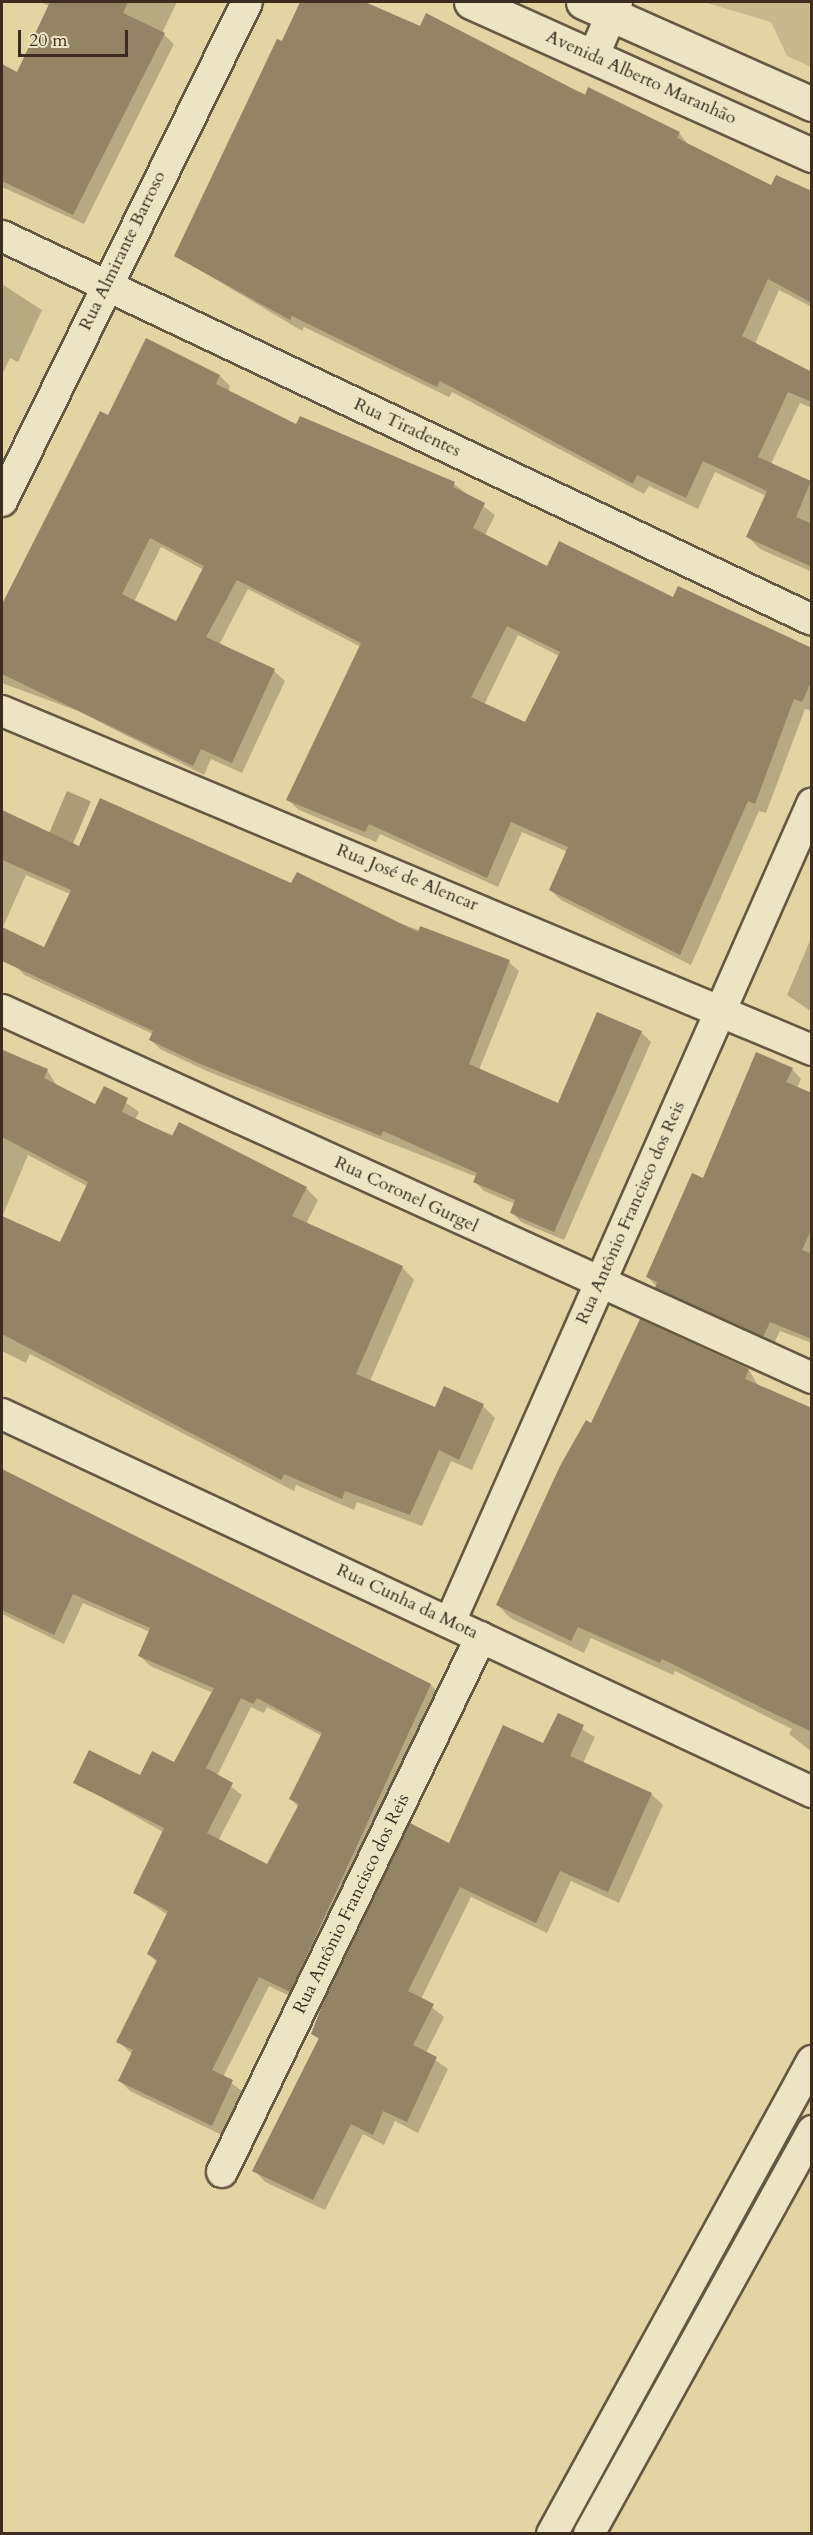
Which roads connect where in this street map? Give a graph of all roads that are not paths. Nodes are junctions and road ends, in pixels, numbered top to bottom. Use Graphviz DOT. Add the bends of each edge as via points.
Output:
graph roads {
  1 [pos="247,2"];
  2 [pos="471,2"];
  3 [pos="604,6"];
  4 [pos="593,57"];
  5 [pos="812,104"];
  6 [pos="812,155"];
  7 [pos="2,236"];
  8 [pos="105,285"];
  9 [pos="2,501"];
  10 [pos="812,620"];
  11 [pos="2,711"];
  12 [pos="812,804"];
  13 [pos="2,1010"];
  14 [pos="721,1010"];
  15 [pos="812,1050"];
  16 [pos="600,1283"];
  17 [pos="812,1377"];
  18 [pos="2,1414"];
  19 [pos="450,1622"];
  20 [pos="481,1637"];
  21 [pos="812,1792"];
  22 [pos="812,2061"];
  23 [pos="812,2131"];
  24 [pos="222,2172"];
  25 [pos="552,2534"];
  26 [pos="589,2534"];
  1 -- 8 [label="street, Rua Almirante Barroso"];
  2 -- 4 [label="main road, Avenida Alberto Maranhão"];
  3 -- 4 [label="street"];
  3 -- 5 [label="main road"];
  4 -- 6 [label="main road, Avenida Alberto Maranhão"];
  7 -- 8 [label="street, Rua Tiradentes"];
  8 -- 9 [label="street, Rua Almirante Barroso"];
  8 -- 10 [label="street, Rua Tiradentes"];
  11 -- 14 [label="street, Rua José de Alencar"];
  12 -- 14 [label="street, Rua Antônio Francisco dos Reis"];
  13 -- 16 [label="street, Rua Coronel Gurgel"];
  14 -- 15 [label="street, Rua José de Alencar"];
  14 -- 16 [label="street, Rua Antônio Francisco dos Reis"];
  16 -- 17 [label="street, Rua Coronel Gurgel"];
  16 -- 19 [label="street, Rua Antônio Francisco dos Reis"];
  18 -- 19 [label="street, Rua Cunha da Mota"];
  19 -- 20 [label="street, Rua Cunha da Mota"];
  20 -- 21 [label="street, Rua Cunha da Mota"];
  20 -- 24 [label="street, Rua Antônio Francisco dos Reis"];
  22 -- 25 [label="street"];
  23 -- 26 [label="street"];
}
